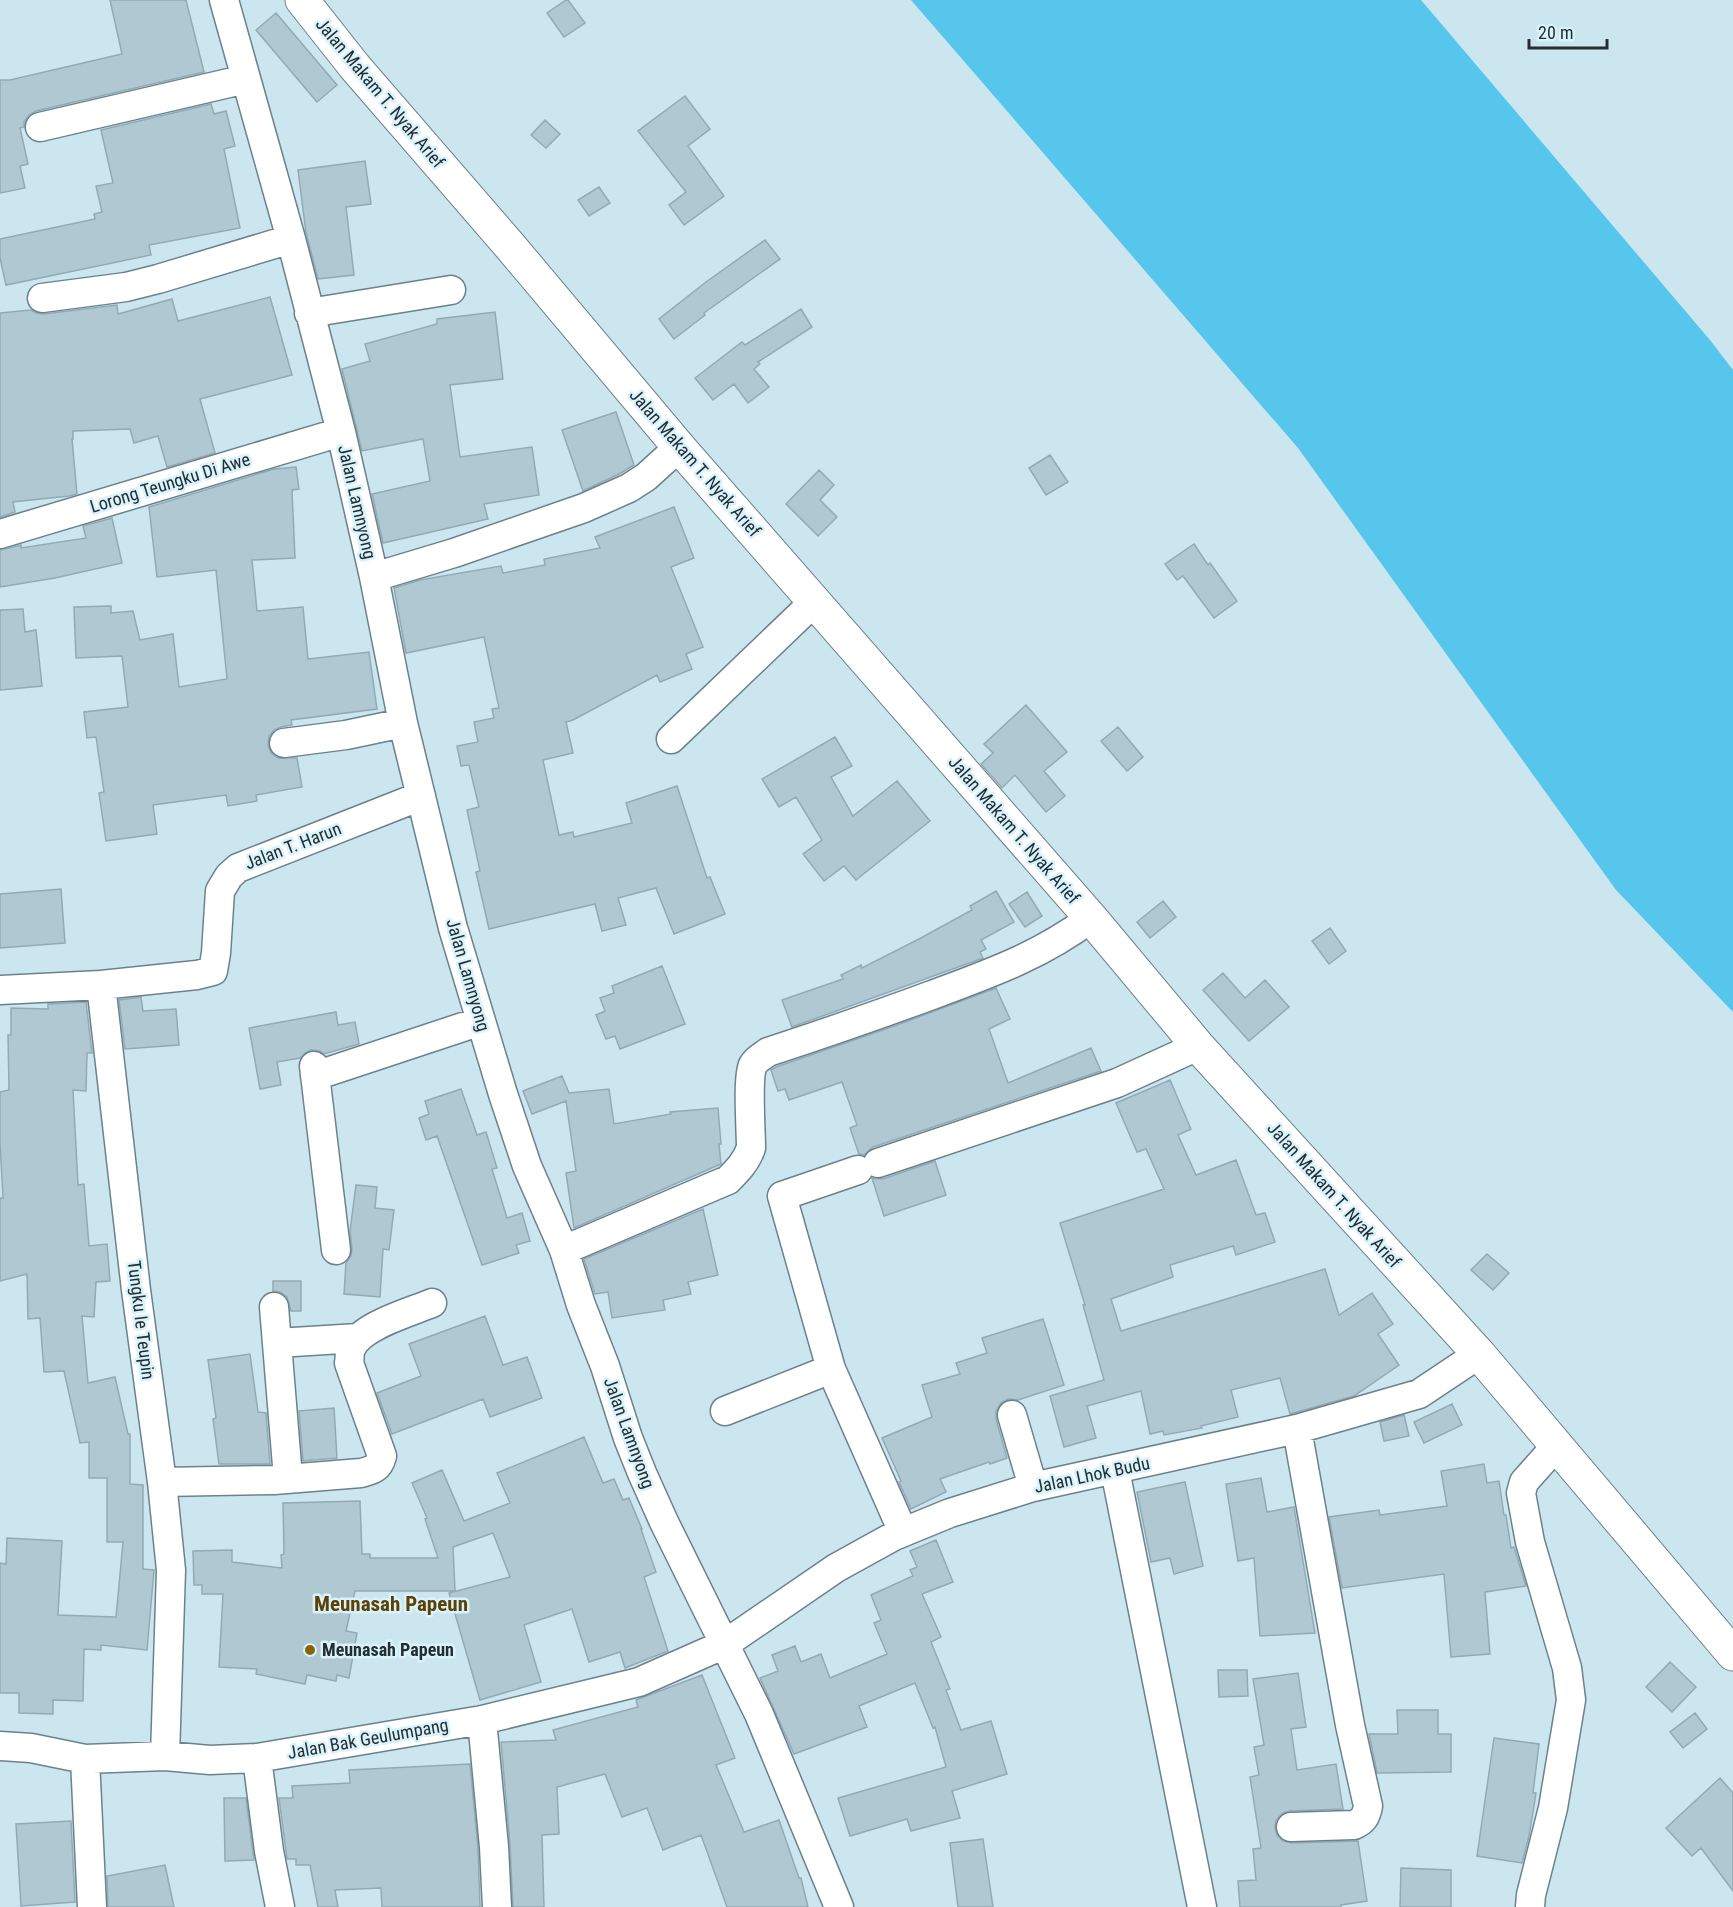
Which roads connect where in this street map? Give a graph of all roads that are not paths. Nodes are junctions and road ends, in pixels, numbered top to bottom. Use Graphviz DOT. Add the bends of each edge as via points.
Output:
graph roads {
  1 [pos="224,0"];
  2 [pos="302,0"];
  3 [pos="246,79"];
  4 [pos="40,128"];
  5 [pos="291,239"];
  6 [pos="451,290"];
  7 [pos="42,298"];
  8 [pos="309,313"];
  9 [pos="341,432"];
  10 [pos="679,447"];
  11 [pos="0,534"];
  12 [pos="374,577"];
  13 [pos="815,602"];
  14 [pos="403,723"];
  15 [pos="671,740"];
  16 [pos="285,743"];
  17 [pos="421,796"];
  18 [pos="1091,918"];
  19 [pos="101,985"];
  20 [pos="0,990"];
  21 [pos="481,1021"];
  22 [pos="1198,1046"];
  23 [pos="336,1250"];
  24 [pos="564,1250"];
  25 [pos="432,1303"];
  26 [pos="274,1307"];
  27 [pos="358,1338"];
  28 [pos="277,1343"];
  29 [pos="1479,1354"];
  30 [pos="831,1369"];
  31 [pos="725,1411"];
  32 [pos="1012,1415"];
  33 [pos="1297,1429"];
  34 [pos="1557,1445"];
  35 [pos="1115,1470"];
  36 [pos="288,1478"];
  37 [pos="162,1482"];
  38 [pos="1033,1487"];
  39 [pos="903,1532"];
  40 [pos="725,1644"];
  41 [pos="1733,1654"];
  42 [pos="482,1720"];
  43 [pos="0,1746"];
  44 [pos="165,1756"];
  45 [pos="257,1758"];
  46 [pos="85,1759"];
  47 [pos="1291,1827"];
  48 [pos="92,1907"];
  49 [pos="280,1907"];
  50 [pos="497,1907"];
  51 [pos="839,1907"];
  52 [pos="1202,1907"];
  53 [pos="1530,1907"];
  1 -- 3 [label="street, Jalan Lamnyong"];
  2 -- 10 [label="street, Jalan Makam T. Nyak Arief"];
  3 -- 4 [label="street"];
  3 -- 5 [label="street, Jalan Lamnyong"];
  5 -- 7 [label="street" via="137,284"];
  5 -- 8 [label="street, Jalan Lamnyong"];
  6 -- 8 [label="street"];
  8 -- 9 [label="street, Jalan Lamnyong"];
  9 -- 11 [label="street, Lorong Teungku Di Awe"];
  9 -- 12 [label="street, Jalan Lamnyong"];
  10 -- 12 [label="street" via="629,488 584,508"];
  10 -- 13 [label="street, Jalan Makam T. Nyak Arief"];
  12 -- 14 [label="street, Jalan Lamnyong"];
  13 -- 15 [label="street"];
  13 -- 18 [label="street, Jalan Makam T. Nyak Arief"];
  14 -- 16 [label="street"];
  14 -- 17 [label="street, Jalan Lamnyong"];
  17 -- 19 [label="street, Jalan T. Harun" via="238,868 220,891 213,970"];
  17 -- 21 [label="street, Jalan Lamnyong" via="453,928"];
  18 -- 22 [label="street, Jalan Makam T. Nyak Arief"];
  18 -- 24 [label="street" via="1038,953 989,974 768,1052 753,1065 751,1148 740,1169 728,1180"];
  19 -- 20 [label="street"];
  19 -- 37 [label="street, Tungku Ie Teupin"];
  21 -- 23 [label="street" via="315,1071"];
  21 -- 24 [label="street, Jalan Lamnyong" via="527,1166"];
  22 -- 29 [label="street, Jalan Makam T. Nyak Arief"];
  22 -- 30 [label="street" via="1117,1083 783,1196"];
  24 -- 40 [label="street, Jalan Lamnyong" via="642,1473"];
  25 -- 27 [label="street" via="373,1327"];
  26 -- 28 [label="street"];
  27 -- 28 [label="street"];
  27 -- 36 [label="street" via="350,1349 350,1363 382,1456 380,1465 361,1473"];
  28 -- 36 [label="street"];
  29 -- 33 [label="street, Jalan Lhok Budu" via="1419,1394"];
  29 -- 34 [label="street, Jalan Makam T. Nyak Arief"];
  30 -- 31 [label="street"];
  30 -- 39 [label="street"];
  32 -- 38 [label="street"];
  33 -- 35 [label="street, Jalan Lhok Budu"];
  33 -- 47 [label="street" via="1368,1806 1362,1822 1354,1825"];
  34 -- 41 [label="street, Jalan Makam T. Nyak Arief"];
  34 -- 53 [label="street" via="1524,1482 1521,1493 1530,1542 1567,1668 1571,1700 1553,1808"];
  35 -- 38 [label="street, Jalan Lhok Budu"];
  35 -- 52 [label="street"];
  36 -- 37 [label="street"];
  37 -- 44 [label="street, Tungku Ie Teupin" via="171,1570"];
  38 -- 39 [label="street, Jalan Lhok Budu"];
  39 -- 40 [label="street, Jalan Lhok Budu" via="836,1568"];
  40 -- 42 [label="street, Jalan Bak Geulumpang" via="639,1682"];
  40 -- 51 [label="street, Jalan Lamnyong" via="759,1713"];
  42 -- 45 [label="street, Jalan Bak Geulumpang"];
  42 -- 50 [label="street"];
  43 -- 46 [label="street, Jalan Bak Geulumpang"];
  44 -- 45 [label="street, Jalan Bak Geulumpang" via="210,1760"];
  44 -- 46 [label="street, Jalan Bak Geulumpang"];
  45 -- 49 [label="street"];
  46 -- 48 [label="street"];
}
